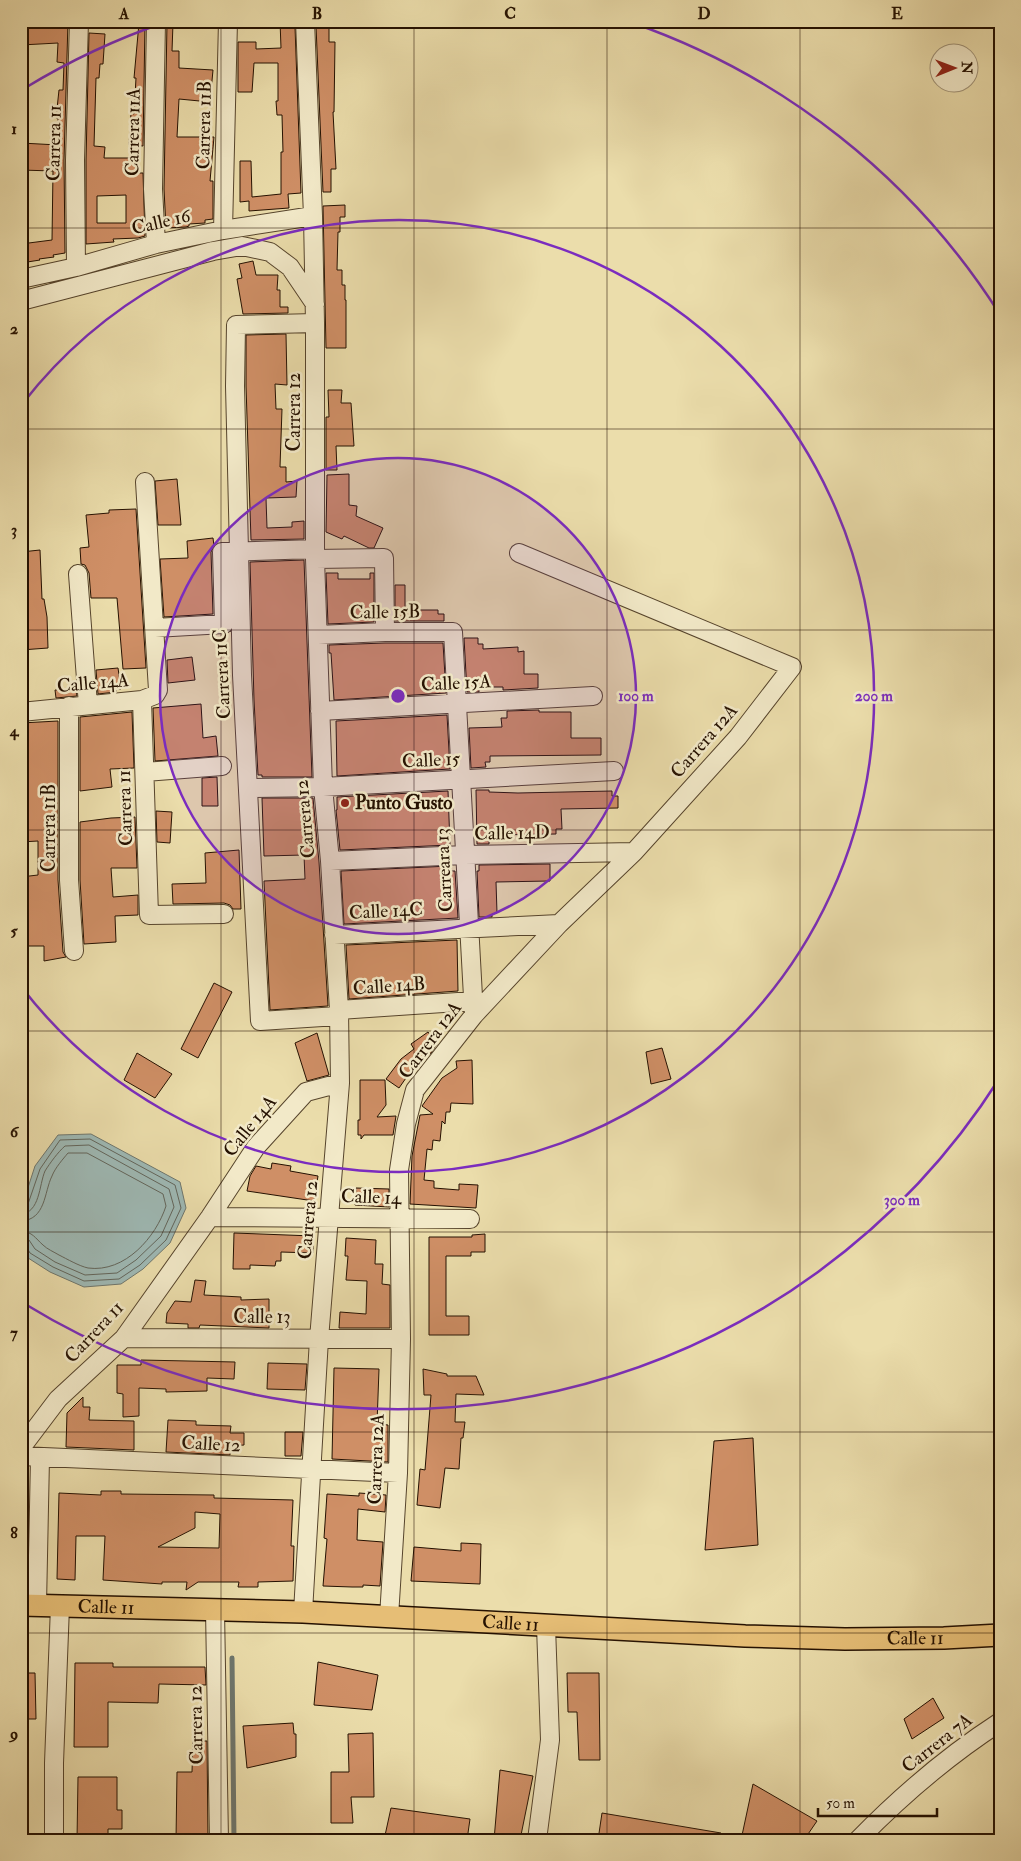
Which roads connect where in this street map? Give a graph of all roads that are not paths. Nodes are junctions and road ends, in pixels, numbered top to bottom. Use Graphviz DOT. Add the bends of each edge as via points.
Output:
graph roads {
  1 [pos="79,21"];
  2 [pos="156,21"];
  3 [pos="228,21"];
  4 [pos="305,21"];
  5 [pos="313,216"];
  6 [pos="223,230"];
  7 [pos="156,244"];
  8 [pos="76,266"];
  9 [pos="21,279"];
  10 [pos="21,301"];
  11 [pos="315,304"];
  12 [pos="316,323"];
  13 [pos="145,482"];
  14 [pos="239,551"];
  15 [pos="519,553"];
  16 [pos="315,554"];
  17 [pos="78,574"];
  18 [pos="155,628"];
  19 [pos="385,632"];
  20 [pos="453,632"];
  21 [pos="318,635"];
  22 [pos="593,696"];
  23 [pos="142,700"];
  24 [pos="457,704"];
  25 [pos="88,705"];
  26 [pos="69,706"];
  27 [pos="320,711"];
  28 [pos="21,712"];
  29 [pos="222,766"];
  30 [pos="614,771"];
  31 [pos="145,772"];
  32 [pos="461,780"];
  33 [pos="323,787"];
  34 [pos="249,788"];
  35 [pos="634,852"];
  36 [pos="465,855"];
  37 [pos="330,860"];
  38 [pos="224,914"];
  39 [pos="559,924"];
  40 [pos="469,929"];
  41 [pos="334,935"];
  42 [pos="74,951"];
  43 [pos="473,1008"];
  44 [pos="338,1013"];
  45 [pos="260,1021"];
  46 [pos="340,1083"];
  47 [pos="210,1217"];
  48 [pos="329,1217"];
  49 [pos="400,1219"];
  50 [pos="470,1219"];
  51 [pos="124,1338"];
  52 [pos="319,1339"];
  53 [pos="400,1339"];
  54 [pos="21,1448"];
  55 [pos="21,1456"];
  56 [pos="40,1458"];
  57 [pos="312,1470"];
  58 [pos="398,1473"];
  59 [pos="29,1605"];
  60 [pos="60,1606"];
  61 [pos="215,1610"];
  62 [pos="303,1612"];
  63 [pos="389,1617"];
  64 [pos="546,1626"];
  65 [pos="1000,1635"];
  66 [pos="1000,1722"];
  67 [pos="54,1840"];
  68 [pos="219,1840"];
  69 [pos="537,1840"];
  70 [pos="858,1840"];
  1 -- 8 [label="street, Carrera 11"];
  2 -- 7 [label="street, Carrera 11A" via="153,189"];
  3 -- 6 [label="street, Carrera 11B"];
  4 -- 5 [label="street, Carrera 12"];
  5 -- 6 [label="street, Calle 16"];
  5 -- 11 [label="street, Carrera 12"];
  6 -- 7 [label="street, Calle 16"];
  7 -- 8 [label="street, Calle 16"];
  8 -- 9 [label="street, Calle 16"];
  10 -- 11 [label="street" via="242,246 270,252 290,267"];
  11 -- 12 [label="street, Carrera 12"];
  12 -- 14 [label="street, Carrera 11C" via="236,325"];
  12 -- 16 [label="street, Carrera 12"];
  13 -- 18 [label="street"];
  14 -- 16 [label="street"];
  14 -- 18 [label="street" via="222,552 224,624"];
  14 -- 34 [label="street, Carrera 11C"];
  15 -- 35 [label="street, Carrera 12A" via="792,667 738,737"];
  16 -- 19 [label="street" via="384,558"];
  16 -- 21 [label="street, Carrera 12"];
  17 -- 25 [label="street"];
  18 -- 23 [label="street, Calle 14A" via="158,690"];
  19 -- 20 [label="street, Calle 15B"];
  19 -- 21 [label="street, Calle 15B"];
  20 -- 24 [label="street, Carreara 13"];
  21 -- 27 [label="street, Carrera 12"];
  22 -- 24 [label="street, Calle 15A"];
  23 -- 25 [label="street, Calle 14A"];
  23 -- 31 [label="street, Carrera 11"];
  24 -- 27 [label="street, Calle 15A"];
  24 -- 32 [label="street, Carreara 13"];
  25 -- 26 [label="street, Calle 14A"];
  26 -- 28 [label="street, Calle 14A"];
  26 -- 42 [label="street, Carrera 11B" via="69,880"];
  27 -- 33 [label="street, Carrera 12"];
  29 -- 31 [label="street"];
  30 -- 32 [label="street, Calle 15"];
  31 -- 38 [label="street, Carrera 11" via="148,915"];
  32 -- 33 [label="street, Calle 15"];
  32 -- 36 [label="street, Carreara 13"];
  33 -- 34 [label="street, Calle 15"];
  33 -- 37 [label="street, Carrera 12"];
  34 -- 45 [label="street, Carrera 11C"];
  35 -- 36 [label="street, Calle 14D"];
  35 -- 39 [label="street, Carrera 12A"];
  36 -- 37 [label="street, Calle 14D"];
  36 -- 40 [label="street, Carreara 13"];
  37 -- 41 [label="street, Carrera 12"];
  39 -- 40 [label="street, Calle 14C"];
  39 -- 43 [label="street, Carrera 12A"];
  40 -- 41 [label="street, Calle 14C"];
  40 -- 43 [label="street, Carreara 13"];
  41 -- 44 [label="street, Carrera 12"];
  43 -- 44 [label="street, Calle 14B"];
  43 -- 49 [label="street, Carrera 12A" via="415,1090 399,1170"];
  44 -- 45 [label="street, Calle 14B"];
  44 -- 46 [label="street, Carrera 12"];
  46 -- 47 [label="street, Calle 14A" via="306,1092 256,1147"];
  46 -- 48 [label="street, Carrera 12"];
  47 -- 48 [label="street, Calle 14"];
  47 -- 51 [label="street, Carrera 11"];
  48 -- 49 [label="street, Calle 14"];
  48 -- 52 [label="street, Carrera 12"];
  49 -- 50 [label="street, Calle 14"];
  49 -- 53 [label="street, Carrera 12A"];
  51 -- 52 [label="street, Calle 13"];
  51 -- 54 [label="street, Carrera 11" via="58,1400"];
  52 -- 53 [label="street, Calle 13"];
  52 -- 57 [label="street, Carrera 12"];
  53 -- 58 [label="street, Carrera 12A"];
  55 -- 56 [label="street, Calle 12"];
  56 -- 57 [label="street, Calle 12"];
  56 -- 59 [label="street"];
  57 -- 58 [label="street, Calle 12"];
  57 -- 62 [label="street, Carrera 12"];
  58 -- 63 [label="street, Carrera 12A"];
  59 -- 60 [label="main road, Calle 11"];
  60 -- 61 [label="main road, Calle 11"];
  60 -- 67 [label="street"];
  61 -- 62 [label="main road, Calle 11"];
  61 -- 68 [label="street, Carrera 12"];
  62 -- 63 [label="main road, Calle 11"];
  63 -- 64 [label="main road, Calle 11"];
  64 -- 65 [label="main road, Calle 11" via="844,1639"];
  64 -- 69 [label="street" via="550,1740"];
  66 -- 70 [label="street, Carrera 7A" via="956,1753"];
}
